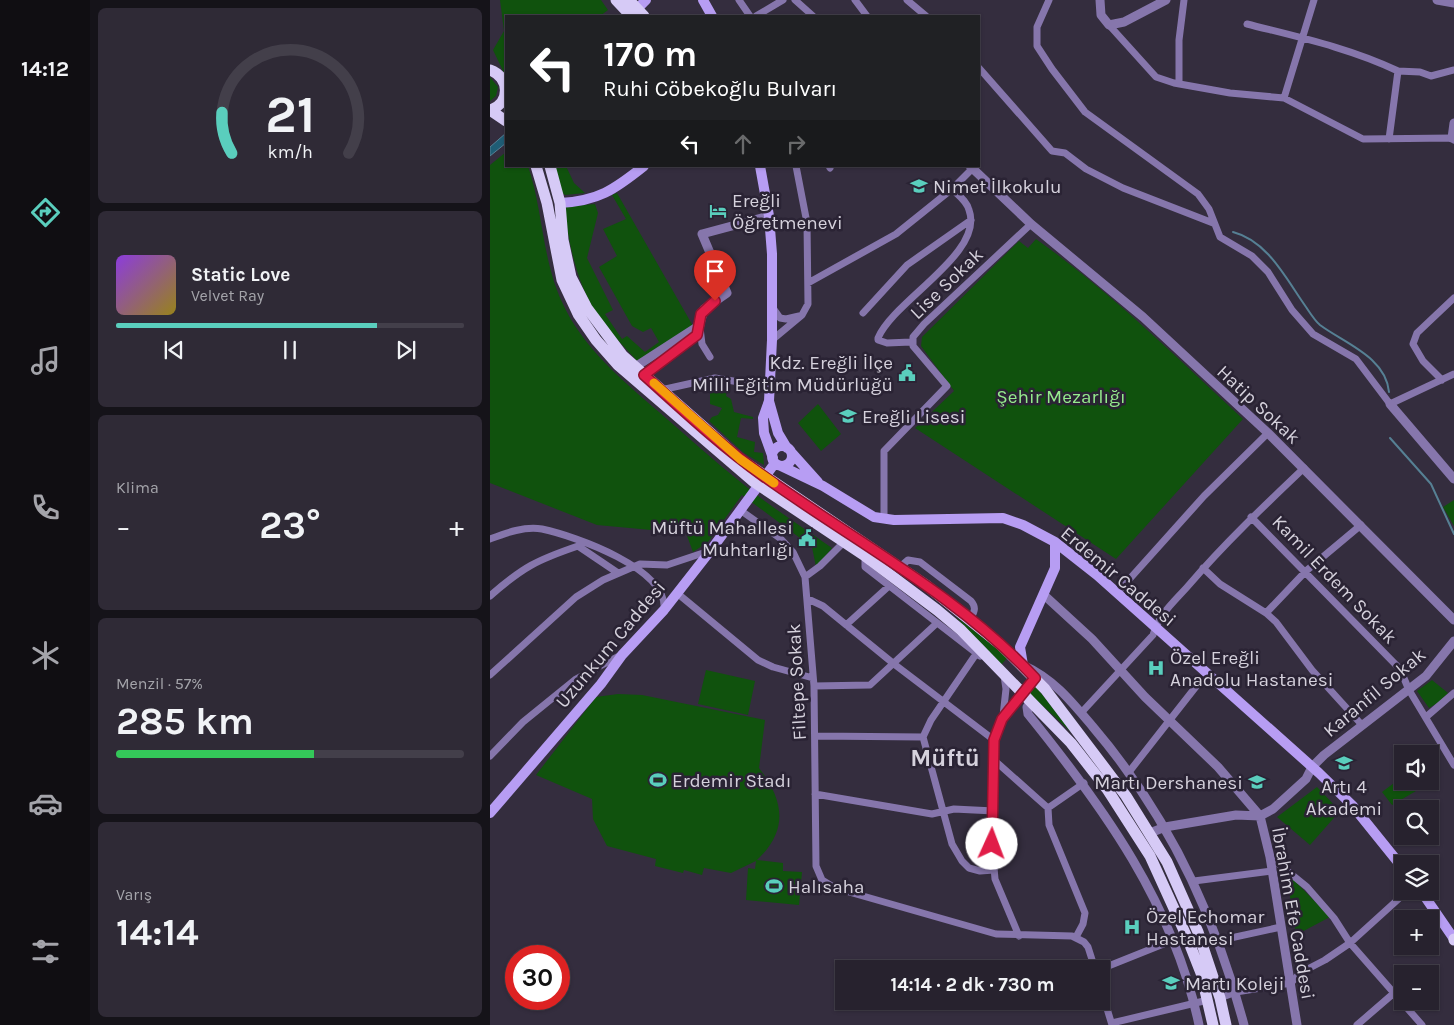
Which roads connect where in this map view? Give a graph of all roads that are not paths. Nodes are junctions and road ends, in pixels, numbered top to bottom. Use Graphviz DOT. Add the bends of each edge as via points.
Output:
graph roads {
  1 [pos="616,0"];
  2 [pos="646,0"];
  3 [pos="703,0"];
  4 [pos="739,0"];
  5 [pos="783,0"];
  6 [pos="795,0"];
  7 [pos="854,0"];
  8 [pos="907,0"];
  9 [pos="1049,0"];
  10 [pos="1100,0"];
  11 [pos="1166,0"];
  12 [pos="1184,0"];
  13 [pos="1314,0"];
  14 [pos="1437,0"];
  15 [pos="1454,3"];
  16 [pos="635,10"];
  17 [pos="711,15"];
  18 [pos="749,15"];
  19 [pos="758,15"];
  20 [pos="812,15"];
  21 [pos="866,15"];
  22 [pos="925,15"];
  23 [pos="1247,24"];
  24 [pos="1109,25"];
  25 [pos="1302,38"];
  26 [pos="491,67"];
  27 [pos="980,69"];
  28 [pos="1454,70"];
  29 [pos="1398,71"];
  30 [pos="1180,84"];
  31 [pos="505,87"];
  32 [pos="505,94"];
  33 [pos="1284,98"];
  34 [pos="490,110"];
  35 [pos="505,120"];
  36 [pos="1454,123"];
  37 [pos="1389,139"];
  38 [pos="1453,139"];
  39 [pos="536,167"];
  40 [pos="550,167"];
  41 [pos="643,167"];
  42 [pos="753,167"];
  43 [pos="760,167"];
  44 [pos="796,167"];
  45 [pos="971,167"];
  46 [pos="952,189"];
  47 [pos="766,202"];
  48 [pos="547,203"];
  49 [pos="560,203"];
  50 [pos="769,216"];
  51 [pos="971,220"];
  52 [pos="1213,223"];
  53 [pos="1031,224"];
  54 [pos="808,283"];
  55 [pos="1454,298"];
  56 [pos="772,307"];
  57 [pos="863,313"];
  58 [pos="802,315"];
  59 [pos="700,325"];
  60 [pos="772,340"];
  61 [pos="911,342"];
  62 [pos="710,357"];
  63 [pos="635,367"];
  64 [pos="1454,374"];
  65 [pos="644,375"];
  66 [pos="1442,380"];
  67 [pos="769,387"];
  68 [pos="661,390"];
  69 [pos="769,401"];
  70 [pos="1390,404"];
  71 [pos="1268,433"];
  72 [pos="789,450"];
  73 [pos="775,463"];
  74 [pos="1304,468"];
  75 [pos="1454,480"];
  76 [pos="823,486"];
  77 [pos="740,510"];
  78 [pos="1251,517"];
  79 [pos="884,519"];
  80 [pos="1361,525"];
  81 [pos="490,539"];
  82 [pos="844,542"];
  83 [pos="1055,542"];
  84 [pos="711,550"];
  85 [pos="1074,555"];
  86 [pos="865,556"];
  87 [pos="634,567"];
  88 [pos="1055,568"];
  89 [pos="1203,568"];
  90 [pos="1306,571"];
  91 [pos="618,573"];
  92 [pos="805,577"];
  93 [pos="889,586"];
  94 [pos="677,593"];
  95 [pos="1117,593"];
  96 [pos="1044,595"];
  97 [pos="490,596"];
  98 [pos="808,599"];
  99 [pos="664,610"];
  100 [pos="1266,613"];
  101 [pos="1454,620"];
  102 [pos="937,623"];
  103 [pos="846,625"];
  104 [pos="1155,628"];
  105 [pos="1454,641"];
  106 [pos="976,654"];
  107 [pos="622,655"];
  108 [pos="991,661"];
  109 [pos="1020,662"];
  110 [pos="894,664"];
  111 [pos="1121,670"];
  112 [pos="490,675"];
  113 [pos="1035,678"];
  114 [pos="1008,680"];
  115 [pos="814,682"];
  116 [pos="1198,684"];
  117 [pos="1408,690"];
  118 [pos="1021,694"];
  119 [pos="1454,694"];
  120 [pos="1030,702"];
  121 [pos="944,703"];
  122 [pos="1081,713"];
  123 [pos="1426,716"];
  124 [pos="1002,719"];
  125 [pos="1169,721"];
  126 [pos="1362,725"];
  127 [pos="816,736"];
  128 [pos="924,737"];
  129 [pos="994,740"];
  130 [pos="490,756"];
  131 [pos="994,760"];
  132 [pos="1454,765"];
  133 [pos="1312,767"];
  134 [pos="1129,772"];
  135 [pos="1084,783"];
  136 [pos="815,794"];
  137 [pos="1048,808"];
  138 [pos="994,811"];
  139 [pos="944,812"];
  140 [pos="490,813"];
  141 [pos="1260,816"];
  142 [pos="1165,826"];
  143 [pos="1150,833"];
  144 [pos="1270,857"];
  145 [pos="1394,857"];
  146 [pos="994,870"];
  147 [pos="1272,870"];
  148 [pos="1194,881"];
  149 [pos="1397,900"];
  150 [pos="1428,900"];
  151 [pos="1281,927"];
  152 [pos="1186,935"];
  153 [pos="1019,936"];
  154 [pos="1076,937"];
  155 [pos="1454,939"];
  156 [pos="1174,940"];
  157 [pos="1218,940"];
  158 [pos="1350,942"];
  159 [pos="1203,944"];
  160 [pos="1092,960"];
  161 [pos="1110,965"];
  162 [pos="1291,983"];
  163 [pos="1236,992"];
  164 [pos="1394,993"];
  165 [pos="1220,998"];
  166 [pos="1208,1000"];
  167 [pos="1194,1004"];
  168 [pos="1108,1010"];
  169 [pos="1409,1010"];
  170 [pos="1112,1024"];
  171 [pos="1199,1025"];
  172 [pos="1213,1025"];
  173 [pos="1226,1025"];
  174 [pos="1244,1025"];
  175 [pos="1297,1025"];
  176 [pos="1357,1025"];
  177 [pos="1422,1025"];
  1 -- 16 [label="main road"];
  2 -- 16 [label="main road"];
  3 -- 17 [label="main road"];
  4 -- 18 [label="street"];
  5 -- 19 [label="street"];
  6 -- 20 [label="street"];
  7 -- 21 [label="street"];
  8 -- 22 [label="street"];
  9 -- 52 [label="street" via="1037,27 1037,46 1052,69 1085,112 1198,194 1209,209"];
  10 -- 24 [label="street" via="1101,15"];
  11 -- 24 [label="street" via="1124,22"];
  12 -- 30 [label="street" via="1179,40"];
  13 -- 25 [label="street"];
  14 -- 15 [label="street"];
  23 -- 25 [label="street"];
  24 -- 30 [label="street" via="1156,77"];
  25 -- 29 [label="street"];
  25 -- 33 [label="street"];
  26 -- 31 [label="main road" via="502,78"];
  27 -- 52 [label="street" via="1052,151 1065,153 1086,169 1122,188"];
  28 -- 29 [label="street" via="1431,76"];
  29 -- 37 [label="street"];
  30 -- 33 [label="street"];
  32 -- 34 [label="main road" via="503,101"];
  33 -- 37 [label="street" via="1363,139"];
  34 -- 35 [label="main road"];
  36 -- 38 [label="street"];
  37 -- 38 [label="street"];
  39 -- 48 [label="main road"];
  40 -- 49 [label="main road"];
  41 -- 49 [label="main road" via="597,198"];
  42 -- 47 [label="main road"];
  43 -- 47 [label="main road"];
  44 -- 54 [label="street" via="807,223"];
  45 -- 46 [label="street"];
  45 -- 53 [label="street, Hatip Sokak"];
  46 -- 51 [label="street" via="968,207"];
  46 -- 54 [label="street" via="896,234"];
  47 -- 50 [label="main road"];
  48 -- 49 [label="main road"];
  48 -- 82 [label="main road" via="562,280 578,314 607,353 739,470"];
  49 -- 63 [label="main road" via="563,240 572,276 587,308"];
  50 -- 56 [label="main road"];
  50 -- 59 [label="street" via="702,234 728,290 704,309"];
  51 -- 57 [label="street" via="907,265"];
  51 -- 61 [label="street" via="963,246 954,259 918,290 878,338 887,343"];
  52 -- 70 [label="street" via="1220,237 1268,272 1292,310 1313,334 1356,359"];
  53 -- 61 [label="street, Lise Sokak" via="924,324"];
  53 -- 71 [label="street, Hatip Sokak" via="1143,317"];
  54 -- 58 [label="street" via="808,304"];
  55 -- 66 [label="street" via="1417,333 1413,344 1423,361"];
  56 -- 58 [label="street" via="780,318"];
  56 -- 60 [label="main road"];
  58 -- 60 [label="street"];
  59 -- 62 [label="street" via="702,344"];
  59 -- 63 [label="street"];
  59 -- 65 [label="street" via="697,335"];
  60 -- 67 [label="main road"];
  61 -- 79 [label="street, Lise Sokak" via="947,386 884,451"];
  63 -- 65 [label="main road"];
  64 -- 66 [label="street"];
  65 -- 68 [label="main road"];
  66 -- 70 [label="street"];
  67 -- 68 [label="street" via="715,378"];
  67 -- 69 [label="main road"];
  68 -- 109 [label="main road" via="740,459 900,567"];
  69 -- 72 [label="main road, Erdemir Caddesi" via="778,433"];
  69 -- 73 [label="main road" via="763,418 764,433"];
  70 -- 75 [label="street"];
  71 -- 74 [label="street, Hatip Sokak"];
  71 -- 95 [label="street" via="1204,496"];
  72 -- 73 [label="main road, Uzunkum Caddesi" via="790,462"];
  72 -- 73 [label="main road" via="778,447 774,452"];
  72 -- 76 [label="main road, Erdemir Caddesi"];
  73 -- 76 [label="main road, Erdemir Caddesi"];
  73 -- 77 [label="main road, Uzunkum Caddesi"];
  74 -- 78 [label="street"];
  74 -- 80 [label="street, Hatip Sokak"];
  76 -- 79 [label="main road, Erdemir Caddesi" via="869,515"];
  77 -- 84 [label="main road, Uzunkum Caddesi"];
  77 -- 92 [label="street, Filtepe Sokak" via="781,539 793,552"];
  78 -- 89 [label="street"];
  78 -- 90 [label="street, Kamil Erdem Sokak"];
  79 -- 83 [label="main road, Erdemir Caddesi" via="1003,518"];
  80 -- 90 [label="street"];
  80 -- 101 [label="street, Hatip Sokak"];
  81 -- 87 [label="street" via="513,530 542,529 609,551"];
  82 -- 86 [label="main road"];
  82 -- 92 [label="street"];
  83 -- 85 [label="main road, Erdemir Caddesi"];
  83 -- 88 [label="main road"];
  84 -- 87 [label="street" via="676,563"];
  84 -- 94 [label="main road, Uzunkum Caddesi"];
  85 -- 88 [label="main road"];
  85 -- 95 [label="main road, Erdemir Caddesi"];
  86 -- 93 [label="street" via="865,567"];
  86 -- 108 [label="main road" via="937,610"];
  87 -- 91 [label="street"];
  87 -- 99 [label="street" via="662,592"];
  88 -- 96 [label="main road"];
  89 -- 100 [label="street" via="1220,584"];
  89 -- 104 [label="street" via="1157,621"];
  90 -- 100 [label="street"];
  90 -- 117 [label="street, Kamil Erdem Sokak" via="1400,670"];
  91 -- 97 [label="street" via="578,546 540,559 518,571"];
  91 -- 112 [label="street" via="576,597"];
  92 -- 98 [label="street, Filtepe Sokak"];
  93 -- 102 [label="street"];
  93 -- 103 [label="street"];
  94 -- 99 [label="main road, Uzunkum Caddesi"];
  94 -- 115 [label="street" via="758,660"];
  95 -- 104 [label="main road, Erdemir Caddesi"];
  96 -- 109 [label="main road" via="1020,647"];
  96 -- 111 [label="street, İbrahim Efe Caddesi"];
  98 -- 103 [label="street" via="823,606"];
  98 -- 115 [label="street, Filtepe Sokak"];
  99 -- 107 [label="main road, Uzunkum Caddesi"];
  100 -- 126 [label="street"];
  102 -- 106 [label="street"];
  102 -- 110 [label="street"];
  103 -- 110 [label="street"];
  104 -- 111 [label="street" via="1153,635"];
  104 -- 133 [label="main road, Erdemir Caddesi"];
  105 -- 117 [label="street, Karanfil Sokak" via="1426,676"];
  106 -- 108 [label="street"];
  106 -- 121 [label="street"];
  107 -- 130 [label="street" via="576,679 523,722"];
  107 -- 140 [label="main road, Uzunkum Caddesi"];
  108 -- 114 [label="main road"];
  109 -- 113 [label="main road"];
  109 -- 114 [label="main road"];
  109 -- 122 [label="street" via="1042,673"];
  110 -- 115 [label="street" via="870,685"];
  110 -- 121 [label="street"];
  111 -- 122 [label="street"];
  111 -- 125 [label="street, İbrahim Efe Caddesi"];
  113 -- 118 [label="main road"];
  113 -- 143 [label="main road" via="1100,759"];
  114 -- 118 [label="main road"];
  114 -- 124 [label="street"];
  115 -- 127 [label="street, Filtepe Sokak"];
  116 -- 125 [label="street"];
  117 -- 123 [label="street, Kamil Erdem Sokak"];
  117 -- 126 [label="street, Karanfil Sokak"];
  118 -- 120 [label="main road"];
  118 -- 124 [label="street"];
  119 -- 123 [label="street"];
  120 -- 135 [label="street" via="1028,714"];
  120 -- 152 [label="main road" via="1057,726 1107,790 1150,856"];
  121 -- 128 [label="street" via="931,720"];
  121 -- 129 [label="street"];
  122 -- 134 [label="street"];
  123 -- 132 [label="street, Kamil Erdem Sokak"];
  124 -- 129 [label="street"];
  125 -- 134 [label="street"];
  125 -- 141 [label="street, İbrahim Efe Caddesi" via="1218,766"];
  126 -- 133 [label="street, Karanfil Sokak"];
  127 -- 128 [label="street"];
  127 -- 136 [label="street, Filtepe Sokak"];
  128 -- 139 [label="street"];
  129 -- 131 [label="street"];
  131 -- 137 [label="street"];
  131 -- 138 [label="street"];
  133 -- 141 [label="street, Karanfil Sokak" via="1306,779 1273,809"];
  133 -- 145 [label="main road, Erdemir Caddesi" via="1352,805"];
  134 -- 142 [label="street"];
  135 -- 137 [label="street"];
  135 -- 156 [label="street" via="1150,887"];
  136 -- 139 [label="street" via="932,814"];
  136 -- 153 [label="street, Filtepe Sokak" via="816,866 822,880 835,888 983,931"];
  137 -- 154 [label="street" via="1049,825 1085,913"];
  138 -- 139 [label="street" via="954,809"];
  138 -- 146 [label="street"];
  139 -- 146 [label="street" via="952,844 962,861 980,872"];
  141 -- 142 [label="street" via="1236,815"];
  141 -- 144 [label="street, İbrahim Efe Caddesi"];
  142 -- 143 [label="street"];
  142 -- 148 [label="street"];
  143 -- 159 [label="main road" via="1181,892"];
  144 -- 147 [label="street, İbrahim Efe Caddesi"];
  144 -- 158 [label="street" via="1307,887"];
  146 -- 153 [label="street"];
  147 -- 148 [label="street"];
  147 -- 151 [label="street, İbrahim Efe Caddesi"];
  148 -- 157 [label="street"];
  149 -- 158 [label="street"];
  150 -- 155 [label="main road"];
  151 -- 157 [label="street"];
  151 -- 162 [label="street, İbrahim Efe Caddesi"];
  152 -- 156 [label="street"];
  152 -- 166 [label="main road"];
  153 -- 154 [label="street"];
  154 -- 160 [label="street" via="1088,947"];
  156 -- 161 [label="street"];
  156 -- 167 [label="street"];
  157 -- 159 [label="street"];
  157 -- 163 [label="street"];
  158 -- 162 [label="street" via="1300,973"];
  158 -- 164 [label="street"];
  159 -- 165 [label="main road"];
  162 -- 163 [label="street"];
  162 -- 175 [label="street, İbrahim Efe Caddesi"];
  163 -- 165 [label="street"];
  163 -- 174 [label="street"];
  164 -- 176 [label="street"];
  165 -- 173 [label="main road"];
  166 -- 167 [label="street"];
  166 -- 172 [label="main road"];
  167 -- 170 [label="street"];
  167 -- 171 [label="street"];
  168 -- 170 [label="street"];
  169 -- 177 [label="street"];
}
